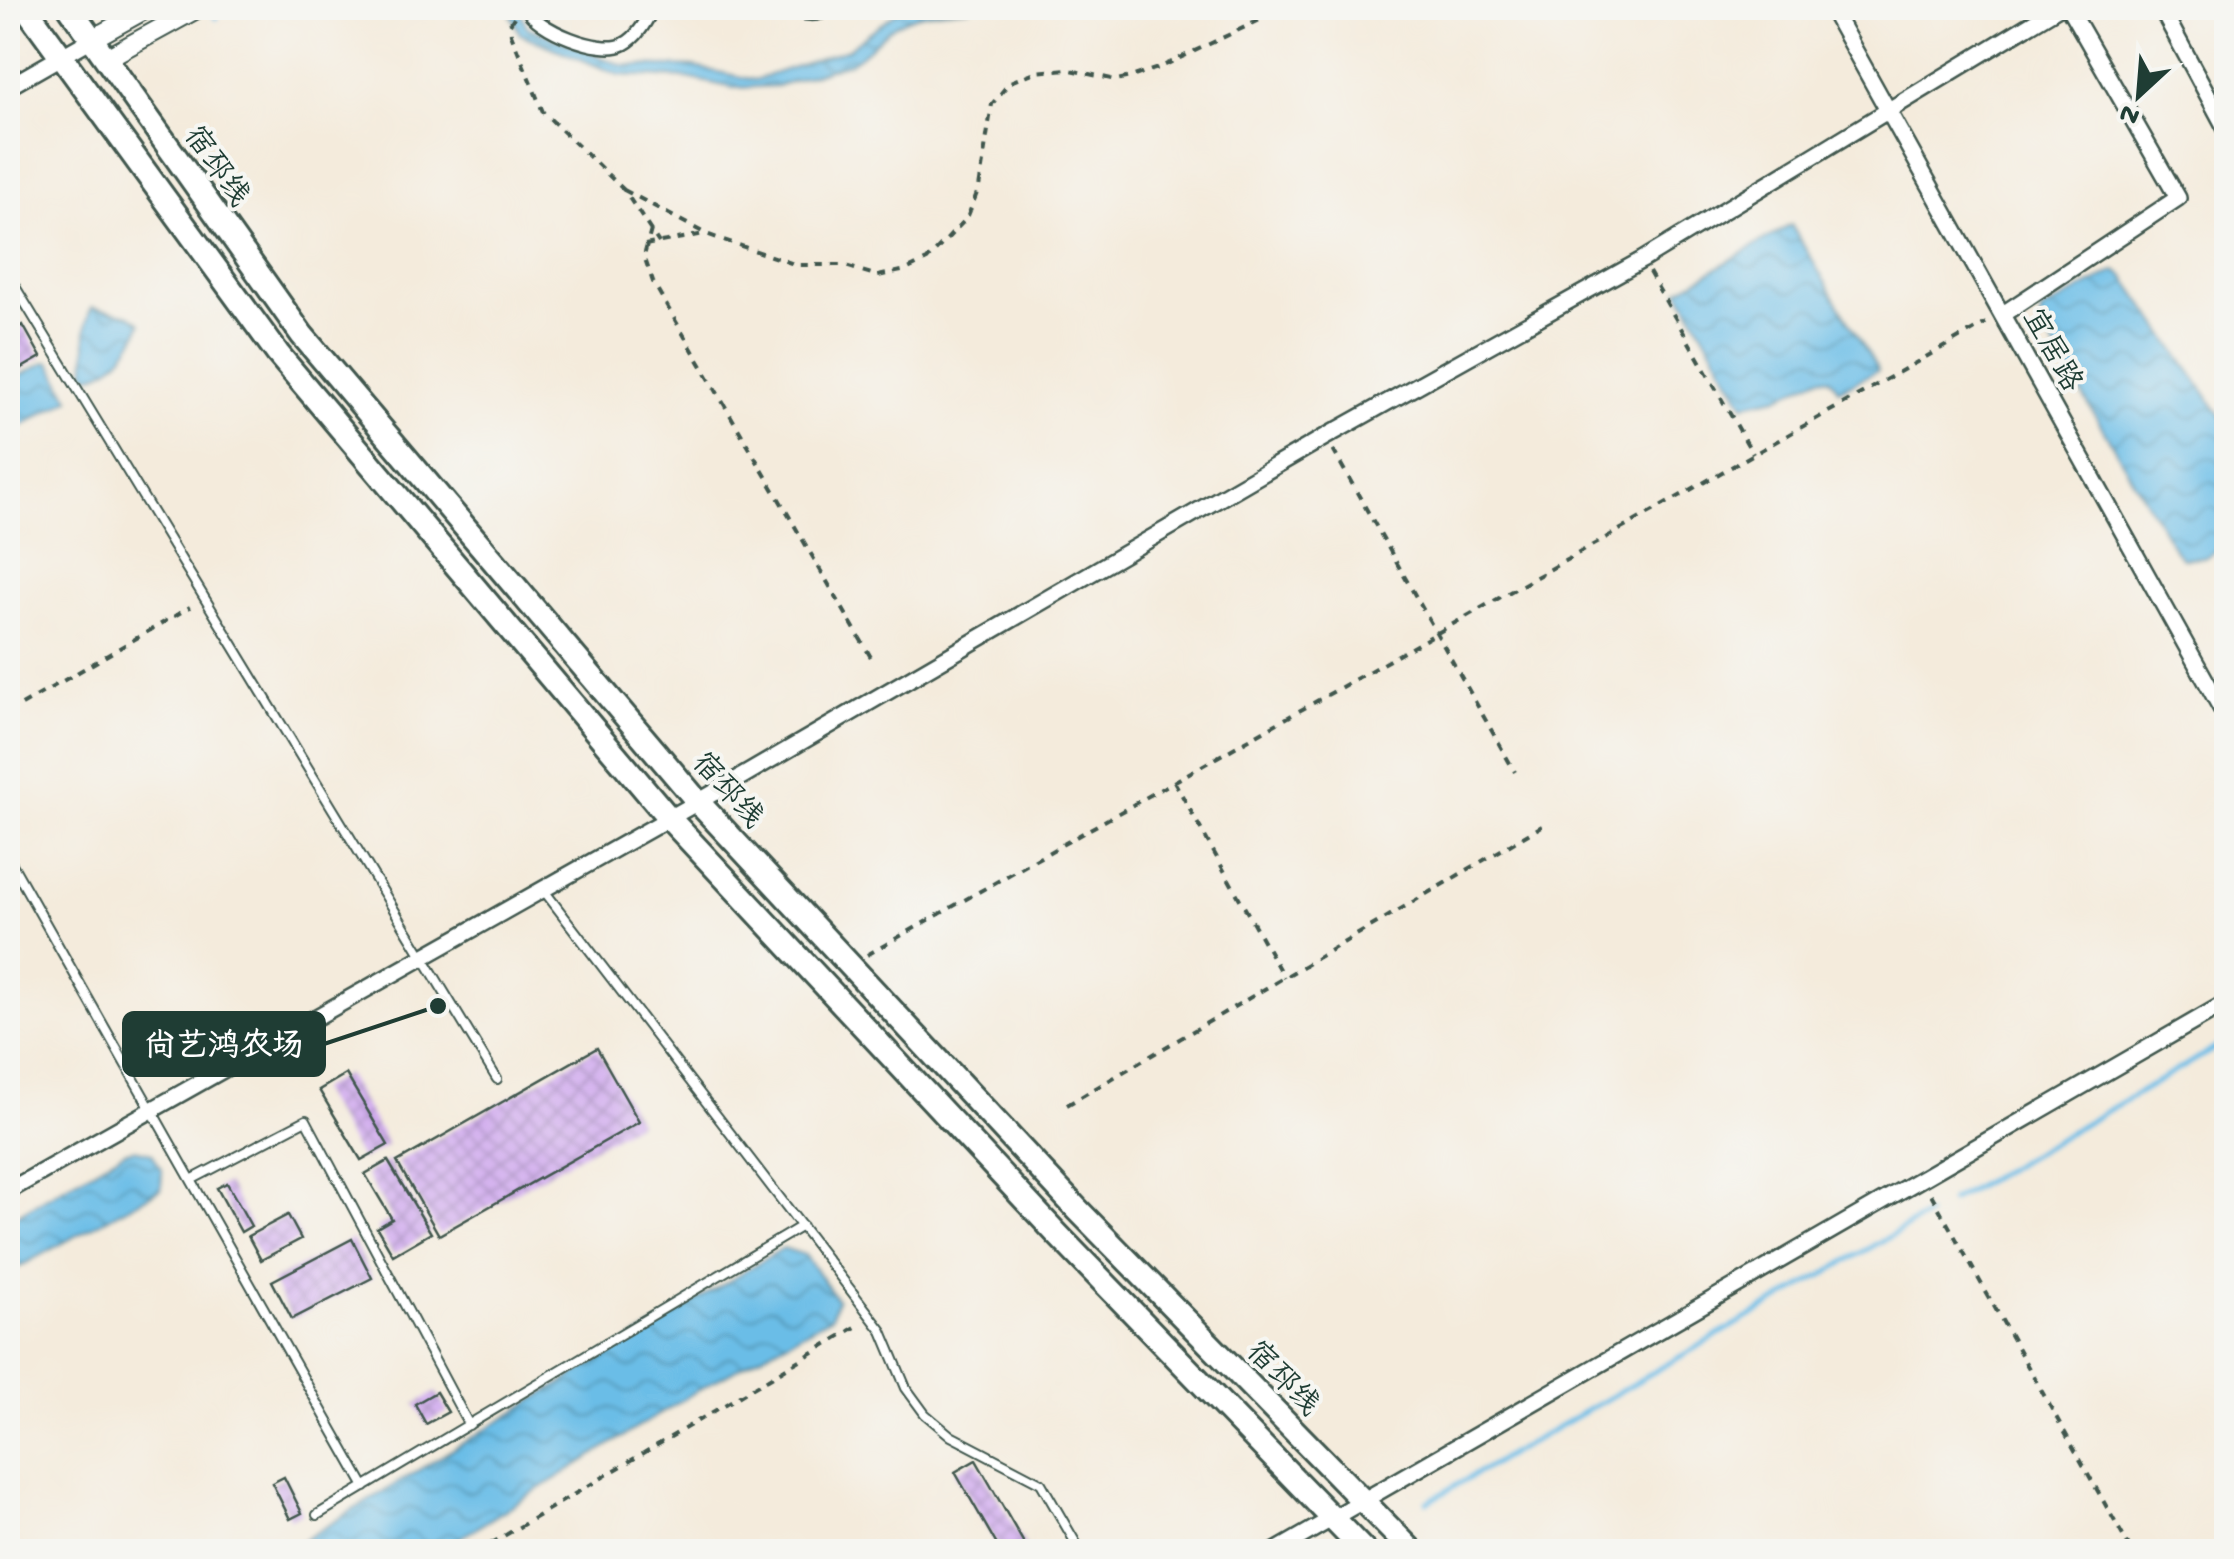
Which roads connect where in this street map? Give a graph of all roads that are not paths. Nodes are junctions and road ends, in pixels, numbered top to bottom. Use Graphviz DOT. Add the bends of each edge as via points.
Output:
graph roads {
  1 [pos="26,8"];
  2 [pos="70,8"];
  3 [pos="148,8"];
  4 [pos="198,8"];
  5 [pos="653,8"];
  6 [pos="784,8"];
  7 [pos="831,8"];
  8 [pos="1831,8"];
  9 [pos="2057,8"];
  10 [pos="2068,8"];
  11 [pos="2160,8"];
  12 [pos="527,9"];
  13 [pos="92,39"];
  14 [pos="61,56"];
  15 [pos="106,59"];
  16 [pos="8,87"];
  17 [pos="1890,110"];
  18 [pos="2226,129"];
  19 [pos="8,275"];
  20 [pos="2002,314"];
  21 [pos="2226,718"];
  22 [pos="698,802"];
  23 [pos="668,818"];
  24 [pos="8,857"];
  25 [pos="542,888"];
  26 [pos="424,954"];
  27 [pos="2226,1003"];
  28 [pos="497,1079"];
  29 [pos="152,1107"];
  30 [pos="191,1180"];
  31 [pos="8,1190"];
  32 [pos="802,1226"];
  33 [pos="469,1425"];
  34 [pos="365,1487"];
  35 [pos="1363,1501"];
  36 [pos="317,1515"];
  37 [pos="1332,1518"];
  38 [pos="1081,1552"];
  39 [pos="1274,1552"];
  40 [pos="1365,1552"];
  41 [pos="1413,1552"];
  1 -- 14 [label="main road, 宿邳线"];
  2 -- 13 [label="main road, 宿邳线"];
  3 -- 13 [label="street"];
  4 -- 15 [label="street"];
  5 -- 12 [label="street" via="632,38 612,48 542,25"];
  6 -- 7 [label="street" via="805,14"];
  8 -- 17 [label="street, 宜居路"];
  9 -- 17 [label="street"];
  10 -- 20 [label="street" via="2178,198"];
  11 -- 18 [label="street"];
  13 -- 14 [label="street"];
  13 -- 15 [label="main road, 宿邳线"];
  14 -- 16 [label="street"];
  14 -- 23 [label="main road, 宿邳线" via="278,354"];
  15 -- 22 [label="main road, 宿邳线" via="302,336"];
  17 -- 20 [label="street, 宜居路"];
  17 -- 22 [label="street" via="1642,260"];
  19 -- 26 [label="lane"];
  20 -- 21 [label="street, 宜居路"];
  22 -- 23 [label="street"];
  22 -- 35 [label="main road, 宿邳线" via="1078,1210"];
  23 -- 25 [label="street"];
  23 -- 37 [label="main road, 宿邳线"];
  24 -- 29 [label="lane"];
  25 -- 26 [label="street"];
  25 -- 32 [label="lane"];
  26 -- 28 [label="lane"];
  26 -- 29 [label="street"];
  27 -- 35 [label="street"];
  29 -- 30 [label="lane"];
  29 -- 31 [label="street"];
  30 -- 33 [label="lane" via="306,1120"];
  30 -- 34 [label="lane"];
  32 -- 33 [label="lane"];
  32 -- 38 [label="lane" via="882,1331 906,1388 926,1414 951,1436 1041,1483"];
  33 -- 34 [label="lane"];
  34 -- 36 [label="lane"];
  35 -- 37 [label="street"];
  35 -- 41 [label="main road, 宿邳线"];
  37 -- 39 [label="street"];
  37 -- 40 [label="main road, 宿邳线"];
}
